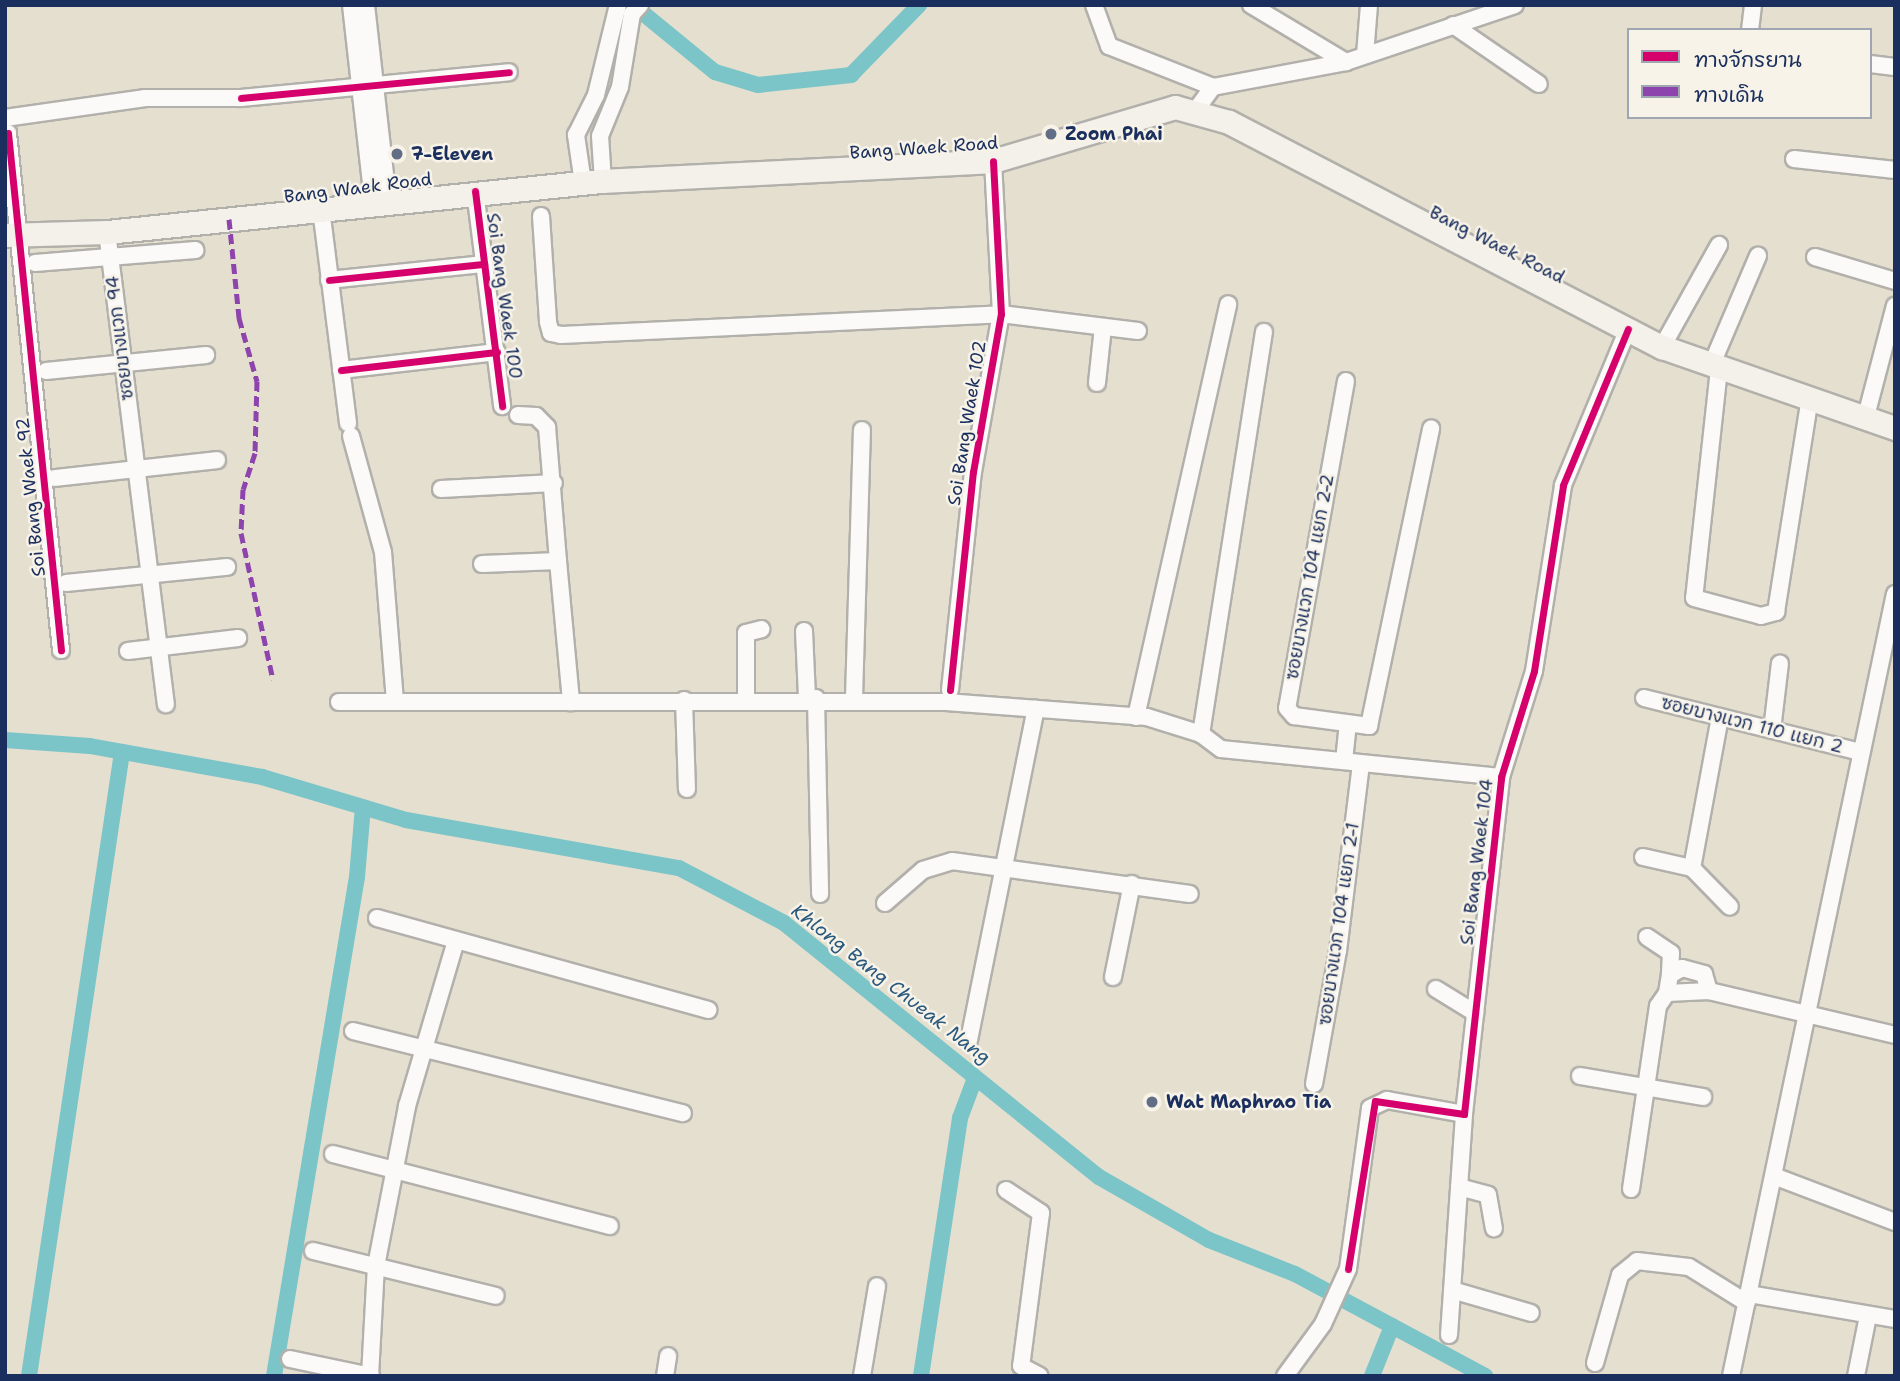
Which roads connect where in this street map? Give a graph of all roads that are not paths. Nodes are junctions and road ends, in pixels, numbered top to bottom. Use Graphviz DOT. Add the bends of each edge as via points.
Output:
graph roads {
  1 [pos="351,5"];
  2 [pos="366,5"];
  3 [pos="618,5"];
  4 [pos="640,5"];
  5 [pos="1094,5"];
  6 [pos="1251,5"];
  7 [pos="1369,5"];
  8 [pos="1515,5"];
  9 [pos="1753,5"];
  10 [pos="1453,24"];
  11 [pos="1750,28"];
  12 [pos="1364,55"];
  13 [pos="1346,62"];
  14 [pos="1872,64"];
  15 [pos="1895,67"];
  16 [pos="509,72"];
  17 [pos="367,83"];
  18 [pos="1539,84"];
  19 [pos="1213,87"];
  20 [pos="1196,110"];
  21 [pos="7,125"];
  22 [pos="1794,159"];
  23 [pos="993,161"];
  24 [pos="1895,170"];
  25 [pos="593,182"];
  26 [pos="475,191"];
  27 [pos="381,201"];
  28 [pos="321,209"];
  29 [pos="541,216"];
  30 [pos="107,232"];
  31 [pos="13,235"];
  32 [pos="1719,245"];
  33 [pos="195,250"];
  34 [pos="1758,256"];
  35 [pos="1815,257"];
  36 [pos="110,258"];
  37 [pos="35,263"];
  38 [pos="484,264"];
  39 [pos="330,280"];
  40 [pos="1895,281"];
  41 [pos="1228,304"];
  42 [pos="1895,306"];
  43 [pos="1001,314"];
  44 [pos="1104,327"];
  45 [pos="1628,329"];
  46 [pos="1138,331"];
  47 [pos="1264,332"];
  48 [pos="1662,347"];
  49 [pos="497,352"];
  50 [pos="206,355"];
  51 [pos="122,362"];
  52 [pos="1715,367"];
  53 [pos="46,370"];
  54 [pos="341,370"];
  55 [pos="1346,381"];
  56 [pos="1097,383"];
  57 [pos="1809,403"];
  58 [pos="502,406"];
  59 [pos="518,415"];
  60 [pos="1866,420"];
  61 [pos="1431,428"];
  62 [pos="1895,428"];
  63 [pos="862,429"];
  64 [pos="216,460"];
  65 [pos="135,468"];
  66 [pos="55,478"];
  67 [pos="554,483"];
  68 [pos="442,489"];
  69 [pos="558,561"];
  70 [pos="482,564"];
  71 [pos="227,567"];
  72 [pos="149,573"];
  73 [pos="66,583"];
  74 [pos="1895,594"];
  75 [pos="762,629"];
  76 [pos="804,631"];
  77 [pos="238,638"];
  78 [pos="158,648"];
  79 [pos="61,650"];
  80 [pos="128,651"];
  81 [pos="1780,663"];
  82 [pos="950,690"];
  83 [pos="812,698"];
  84 [pos="854,698"];
  85 [pos="1644,698"];
  86 [pos="746,699"];
  87 [pos="684,700"];
  88 [pos="395,701"];
  89 [pos="339,702"];
  90 [pos="571,702"];
  91 [pos="166,704"];
  92 [pos="1036,709"];
  93 [pos="1136,717"];
  94 [pos="1720,717"];
  95 [pos="1348,725"];
  96 [pos="1772,730"];
  97 [pos="1201,734"];
  98 [pos="1860,752"];
  99 [pos="1344,761"];
  100 [pos="1361,764"];
  101 [pos="1501,777"];
  102 [pos="687,789"];
  103 [pos="1643,857"];
  104 [pos="1006,864"];
  105 [pos="1692,868"];
  106 [pos="1132,884"];
  107 [pos="820,894"];
  108 [pos="1190,894"];
  109 [pos="886,903"];
  110 [pos="1730,907"];
  111 [pos="377,918"];
  112 [pos="1647,937"];
  113 [pos="456,941"];
  114 [pos="1670,975"];
  115 [pos="1113,977"];
  116 [pos="1436,989"];
  117 [pos="1709,991"];
  118 [pos="1667,993"];
  119 [pos="708,1010"];
  120 [pos="1475,1013"];
  121 [pos="1807,1016"];
  122 [pos="354,1031"];
  123 [pos="1895,1035"];
  124 [pos="969,1040"];
  125 [pos="424,1049"];
  126 [pos="1580,1076"];
  127 [pos="1314,1084"];
  128 [pos="1646,1086"];
  129 [pos="1703,1097"];
  130 [pos="682,1113"];
  131 [pos="1464,1114"];
  132 [pos="333,1154"];
  133 [pos="395,1170"];
  134 [pos="1774,1175"];
  135 [pos="1459,1188"];
  136 [pos="1631,1189"];
  137 [pos="1006,1190"];
  138 [pos="1893,1217"];
  139 [pos="610,1226"];
  140 [pos="1494,1228"];
  141 [pos="313,1251"];
  142 [pos="376,1266"];
  143 [pos="877,1286"];
  144 [pos="1452,1290"];
  145 [pos="496,1296"];
  146 [pos="1748,1299"];
  147 [pos="1531,1314"];
  148 [pos="1868,1316"];
  149 [pos="1895,1319"];
  150 [pos="1449,1335"];
  151 [pos="668,1356"];
  152 [pos="290,1359"];
  153 [pos="1594,1363"];
  154 [pos="371,1376"];
  155 [pos="665,1376"];
  156 [pos="862,1376"];
  157 [pos="1040,1376"];
  158 [pos="1285,1376"];
  159 [pos="1731,1376"];
  160 [pos="1856,1376"];
  1 -- 17 [label="street"];
  2 -- 17 [label="street"];
  3 -- 25 [label="street" via="609,54 576,135"];
  4 -- 25 [label="street" via="629,29 620,87 600,136"];
  5 -- 19 [label="street" via="1109,46"];
  6 -- 13 [label="street"];
  7 -- 12 [label="street"];
  8 -- 10 [label="street"];
  9 -- 11 [label="street"];
  10 -- 12 [label="street"];
  10 -- 18 [label="street"];
  12 -- 13 [label="street"];
  13 -- 19 [label="street"];
  14 -- 15 [label="street"];
  16 -- 17 [label="street"];
  17 -- 21 [label="street" via="241,98 146,98"];
  17 -- 27 [label="street"];
  19 -- 20 [label="street"];
  20 -- 23 [label="main road, Bang Waek Road" via="1156,109"];
  20 -- 45 [label="main road, Bang Waek Road"];
  21 -- 31 [label="street, Soi Bang Waek 92"];
  22 -- 24 [label="street"];
  23 -- 25 [label="main road, Bang Waek Road"];
  23 -- 43 [label="street, Soi Bang Waek 102"];
  25 -- 26 [label="main road, Bang Waek Road"];
  26 -- 27 [label="main road, Bang Waek Road"];
  26 -- 38 [label="street, Soi Bang Waek 100"];
  27 -- 28 [label="main road, Bang Waek Road"];
  28 -- 30 [label="main road, Bang Waek Road"];
  28 -- 39 [label="street"];
  29 -- 43 [label="street" via="551,333"];
  30 -- 31 [label="main road, Bang Waek Road"];
  30 -- 36 [label="street, ซอยบางแวก 94"];
  31 -- 79 [label="street, Soi Bang Waek 92"];
  32 -- 48 [label="street"];
  33 -- 36 [label="street"];
  34 -- 52 [label="street"];
  35 -- 40 [label="street"];
  36 -- 37 [label="street"];
  36 -- 51 [label="street, ซอยบางแวก 94"];
  38 -- 39 [label="street"];
  38 -- 49 [label="street, Soi Bang Waek 100"];
  39 -- 54 [label="street"];
  41 -- 93 [label="street"];
  42 -- 60 [label="street"];
  43 -- 44 [label="street"];
  43 -- 82 [label="street, Soi Bang Waek 102" via="974,458"];
  44 -- 46 [label="street"];
  44 -- 56 [label="street"];
  45 -- 48 [label="main road, Bang Waek Road"];
  45 -- 101 [label="street, Soi Bang Waek 104" via="1563,485 1534,671"];
  47 -- 97 [label="street"];
  48 -- 52 [label="main road, Bang Waek Road"];
  49 -- 54 [label="street"];
  49 -- 58 [label="street, Soi Bang Waek 100"];
  50 -- 51 [label="street"];
  51 -- 53 [label="street"];
  51 -- 65 [label="street, ซอยบางแวก 94"];
  52 -- 57 [label="main road, Bang Waek Road"];
  52 -- 57 [label="street" via="1695,598 1761,617 1776,612"];
  54 -- 88 [label="street" via="350,430 383,552"];
  55 -- 95 [label="street, ซอยบางแวก 104 แยก 2-2" via="1287,708 1294,716"];
  57 -- 60 [label="main road, Bang Waek Road"];
  59 -- 67 [label="street" via="536,416 547,427"];
  60 -- 62 [label="main road, Bang Waek Road"];
  61 -- 95 [label="street" via="1369,726"];
  63 -- 84 [label="street"];
  64 -- 65 [label="street"];
  65 -- 66 [label="street"];
  65 -- 72 [label="street, ซอยบางแวก 94"];
  67 -- 68 [label="street"];
  67 -- 69 [label="street"];
  69 -- 70 [label="street"];
  69 -- 90 [label="street"];
  71 -- 72 [label="street"];
  72 -- 73 [label="street"];
  72 -- 78 [label="street, ซอยบางแวก 94"];
  74 -- 98 [label="street"];
  75 -- 86 [label="street" via="746,633"];
  76 -- 83 [label="street"];
  77 -- 78 [label="street"];
  78 -- 80 [label="street"];
  78 -- 91 [label="street, ซอยบางแวก 94"];
  81 -- 96 [label="street"];
  83 -- 84 [label="street"];
  83 -- 86 [label="street"];
  83 -- 107 [label="street"];
  84 -- 92 [label="street"];
  85 -- 94 [label="street, ซอยบางแวก 110 แยก 2"];
  86 -- 87 [label="street"];
  87 -- 90 [label="street"];
  87 -- 102 [label="street"];
  88 -- 89 [label="street"];
  88 -- 90 [label="street"];
  92 -- 93 [label="street"];
  92 -- 104 [label="street"];
  93 -- 97 [label="street"];
  94 -- 96 [label="street, ซอยบางแวก 110 แยก 2"];
  94 -- 105 [label="street"];
  95 -- 99 [label="street"];
  96 -- 98 [label="street, ซอยบางแวก 110 แยก 2"];
  97 -- 99 [label="street" via="1221,749"];
  98 -- 121 [label="street"];
  99 -- 100 [label="street"];
  100 -- 101 [label="street"];
  100 -- 127 [label="street, ซอยบางแวก 104 แยก 2-1" via="1338,951"];
  101 -- 120 [label="street, Soi Bang Waek 104"];
  103 -- 105 [label="street"];
  104 -- 106 [label="street"];
  104 -- 109 [label="street" via="937,863"];
  104 -- 124 [label="street"];
  105 -- 110 [label="street"];
  106 -- 108 [label="street"];
  106 -- 115 [label="street"];
  111 -- 113 [label="street"];
  112 -- 114 [label="street" via="1671,953"];
  113 -- 119 [label="street"];
  113 -- 125 [label="street"];
  114 -- 117 [label="street" via="1696,968"];
  114 -- 118 [label="street"];
  116 -- 120 [label="street"];
  117 -- 118 [label="street"];
  117 -- 121 [label="street"];
  118 -- 128 [label="street" via="1658,1006"];
  120 -- 131 [label="street, Soi Bang Waek 104"];
  121 -- 123 [label="street"];
  121 -- 134 [label="street"];
  122 -- 125 [label="street"];
  125 -- 130 [label="street"];
  125 -- 133 [label="street"];
  126 -- 128 [label="street"];
  128 -- 129 [label="street"];
  128 -- 136 [label="street"];
  131 -- 135 [label="street, Soi Bang Waek 104"];
  131 -- 158 [label="street" via="1375,1101 1348,1269 1323,1324"];
  132 -- 133 [label="street"];
  133 -- 139 [label="street"];
  133 -- 142 [label="street"];
  134 -- 138 [label="street"];
  134 -- 146 [label="street"];
  135 -- 140 [label="street" via="1488,1195"];
  135 -- 144 [label="street, Soi Bang Waek 104"];
  137 -- 157 [label="street" via="1041,1213 1021,1366"];
  141 -- 142 [label="street"];
  142 -- 145 [label="street"];
  142 -- 154 [label="street"];
  143 -- 156 [label="street"];
  144 -- 147 [label="street"];
  144 -- 150 [label="street, Soi Bang Waek 104"];
  146 -- 148 [label="street"];
  146 -- 153 [label="street" via="1689,1266 1637,1261 1620,1275"];
  146 -- 159 [label="street"];
  148 -- 149 [label="street"];
  148 -- 160 [label="street"];
  151 -- 155 [label="street"];
  152 -- 154 [label="street"];
}
